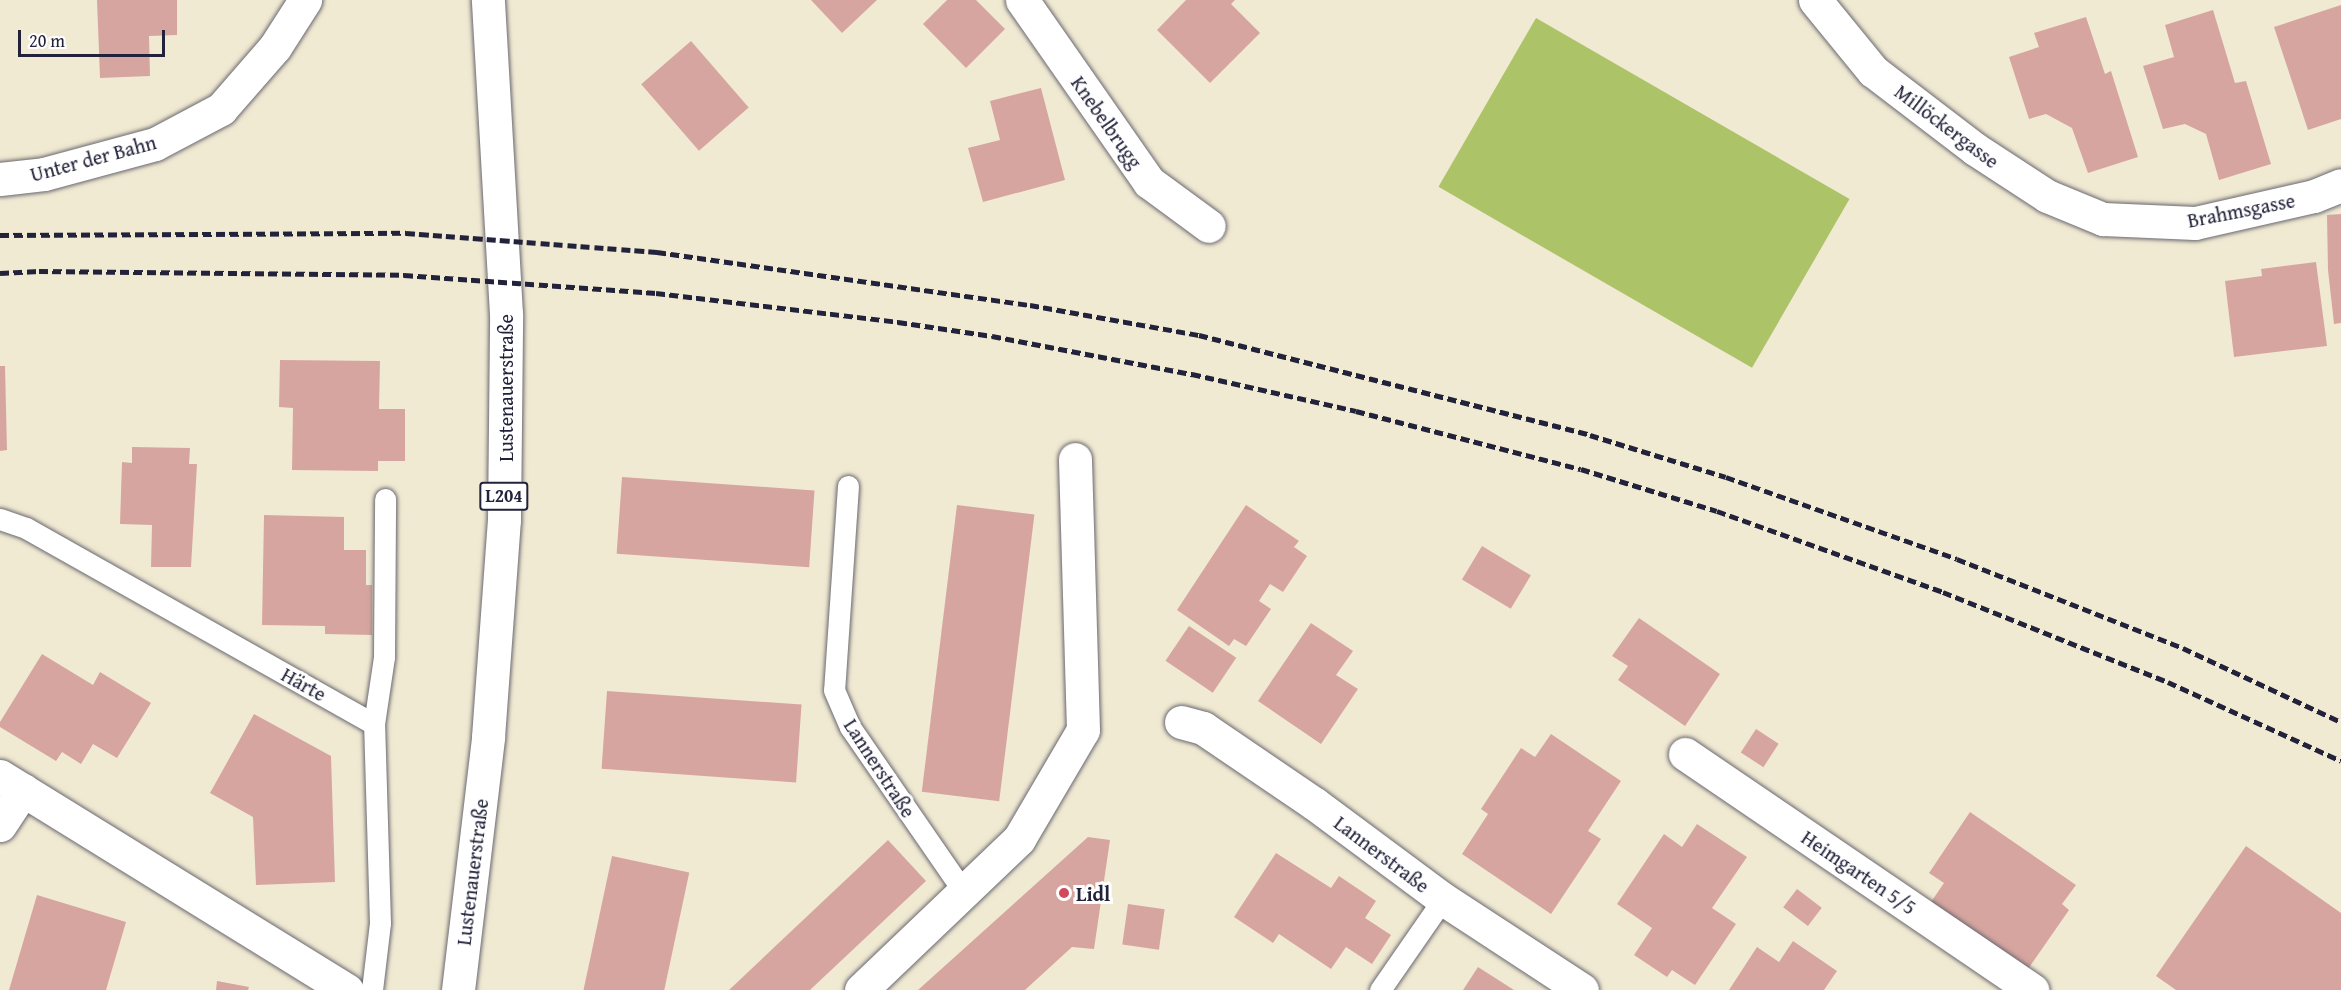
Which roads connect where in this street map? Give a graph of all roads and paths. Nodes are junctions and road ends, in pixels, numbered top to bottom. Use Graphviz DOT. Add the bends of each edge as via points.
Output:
graph roads {
  1 [pos="305,0"];
  2 [pos="488,0"];
  3 [pos="1022,0"];
  4 [pos="1815,0"];
  5 [pos="0,179"];
  6 [pos="2341,185"];
  7 [pos="2103,219"];
  8 [pos="1209,226"];
  9 [pos="1075,459"];
  10 [pos="848,486"];
  11 [pos="385,499"];
  12 [pos="0,519"];
  13 [pos="1181,722"];
  14 [pos="374,723"];
  15 [pos="1685,754"];
  16 [pos="11,783"];
  17 [pos="0,825"];
  18 [pos="964,894"];
  19 [pos="1443,899"];
  20 [pos="347,990"];
  21 [pos="372,990"];
  22 [pos="458,990"];
  23 [pos="861,990"];
  24 [pos="1380,990"];
  25 [pos="1582,990"];
  26 [pos="2032,990"];
  1 -- 5 [label="street, Unter der Bahn" via="275,47 221,109 155,144 44,174"];
  2 -- 22 [label="street, Lustenauerstraße / L204" via="506,315 504,520 488,737"];
  3 -- 8 [label="street, Knebelbrugg" via="1149,182"];
  4 -- 7 [label="street, Millöckergasse" via="1874,71 1975,149 2048,196"];
  6 -- 7 [label="street, Brahmsgasse" via="2314,196 2195,223"];
  9 -- 18 [label="street" via="1083,730 1019,839"];
  10 -- 18 [label="lane, Lannerstraße" via="834,690 850,727"];
  11 -- 14 [label="lane" via="384,657"];
  12 -- 14 [label="lane, Härte" via="26,528"];
  13 -- 19 [label="street, Lannerstraße" via="1213,734"];
  14 -- 21 [label="lane" via="380,923"];
  15 -- 26 [label="street, Heimgarten 5/5"];
  16 -- 17 [label="street"];
  16 -- 20 [label="street"];
  18 -- 23 [label="street"];
  19 -- 24 [label="lane"];
  19 -- 25 [label="street, Lannerstraße"];
}
